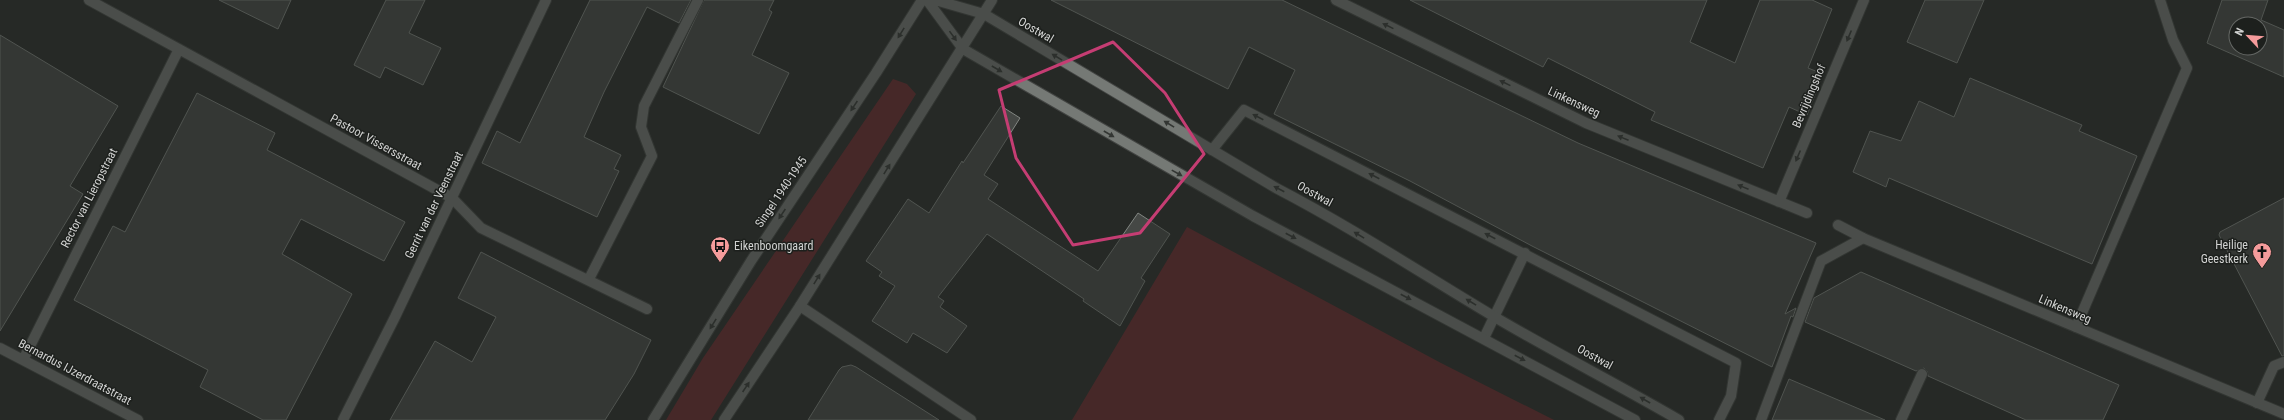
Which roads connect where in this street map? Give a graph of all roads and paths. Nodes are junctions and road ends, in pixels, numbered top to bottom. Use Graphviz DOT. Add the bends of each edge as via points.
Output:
graph roads {
  1 [pos="89,0"];
  2 [pos="546,0"];
  3 [pos="698,0"];
  4 [pos="922,0"];
  5 [pos="927,0"];
  6 [pos="936,0"];
  7 [pos="992,0"];
  8 [pos="1336,0"];
  9 [pos="1864,0"];
  10 [pos="2160,0"];
  11 [pos="984,14"];
  12 [pos="179,49"];
  13 [pos="963,49"];
  14 [pos="1212,150"];
  15 [pos="452,198"];
  16 [pos="1779,202"];
  17 [pos="1807,213"];
  18 [pos="1838,225"];
  19 [pos="1863,238"];
  20 [pos="1524,253"];
  21 [pos="589,280"];
  22 [pos="800,306"];
  23 [pos="647,309"];
  24 [pos="1495,317"];
  25 [pos="2076,327"];
  26 [pos="1484,338"];
  27 [pos="0,348"];
  28 [pos="23,360"];
  29 [pos="2284,362"];
  30 [pos="1922,374"];
  31 [pos="2257,403"];
  32 [pos="2284,414"];
  33 [pos="138,420"];
  34 [pos="343,420"];
  35 [pos="653,420"];
  36 [pos="724,420"];
  37 [pos="972,420"];
  38 [pos="1635,420"];
  39 [pos="1678,420"];
  40 [pos="1719,420"];
  41 [pos="1761,420"];
  42 [pos="1901,420"];
  1 -- 12 [label="street, Pastoor Vissersstraat"];
  2 -- 15 [label="street, Gerrit van der Veenstraat"];
  3 -- 21 [label="street" via="644,106 641,127 652,156"];
  4 -- 35 [label="street, Singel 1940-1945, one-way" via="751,261"];
  5 -- 13 [label="street, one-way"];
  6 -- 11 [label="street, Oostwal"];
  7 -- 11 [label="street"];
  16 -- 8 [label="street, Linkensweg, one-way" via="1586,123"];
  9 -- 16 [label="street, Bevrijdingshof, one-way"];
  10 -- 25 [label="street" via="2173,40 2187,68"];
  11 -- 13 [label="street"];
  14 -- 11 [label="street, Oostwal, one-way"];
  12 -- 15 [label="street, Pastoor Vissersstraat"];
  12 -- 28 [label="street, Rector van Lieropstraat"];
  22 -- 13 [label="street, one-way"];
  13 -- 26 [label="street, one-way" via="1246,212"];
  20 -- 14 [label="street, one-way" via="1244,110"];
  24 -- 14 [label="street, Oostwal, one-way" via="1313,207"];
  15 -- 21 [label="street, Pastoor Vissersstraat" via="481,228"];
  15 -- 34 [label="street, Gerrit van der Veenstraat"];
  16 -- 17 [label="street, Linkensweg"];
  18 -- 19 [label="street, Linkensweg"];
  19 -- 25 [label="street, Linkensweg"];
  19 -- 41 [label="street" via="1821,261"];
  20 -- 24 [label="street"];
  20 -- 40 [label="street" via="1736,363 1731,396"];
  21 -- 23 [label="street, Pastoor Vissersstraat"];
  36 -- 22 [label="street, one-way"];
  22 -- 37 [label="street"];
  24 -- 26 [label="street"];
  39 -- 24 [label="street, Oostwal, one-way"];
  25 -- 31 [label="street, Linkensweg"];
  26 -- 38 [label="street, one-way"];
  27 -- 28 [label="street, Bernardus IJzerdraatstraat"];
  28 -- 33 [label="street, Bernardus IJzerdraatstraat"];
  29 -- 31 [label="street" via="2274,366"];
  30 -- 42 [label="street"];
  31 -- 32 [label="street, Linkensweg"];
}
